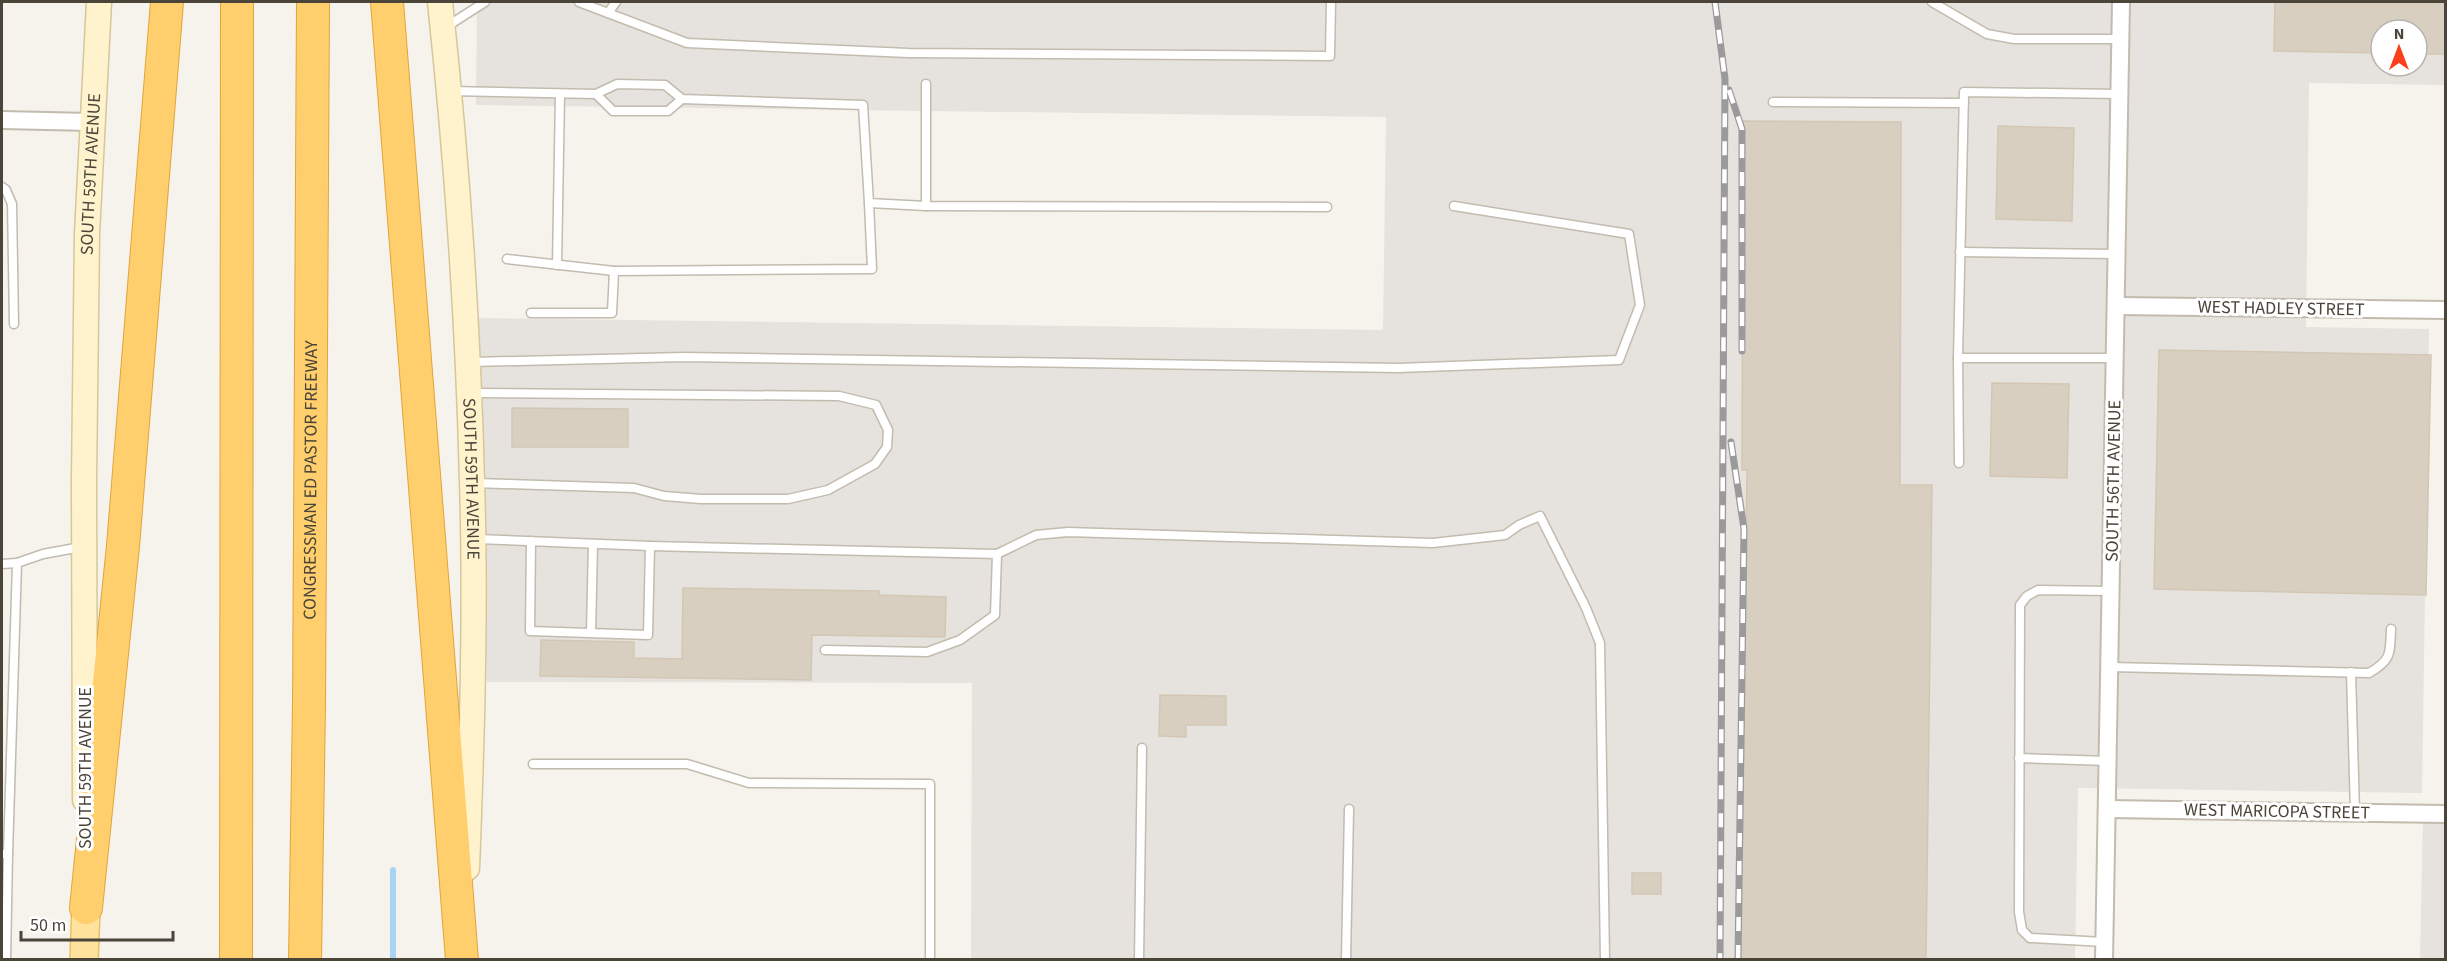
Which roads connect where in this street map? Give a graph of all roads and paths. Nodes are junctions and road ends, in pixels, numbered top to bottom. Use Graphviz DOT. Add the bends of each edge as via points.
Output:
graph roads {
  1 [pos="99,2"];
  2 [pos="167,2"];
  3 [pos="237,2"];
  4 [pos="313,2"];
  5 [pos="387,2"];
  6 [pos="440,2"];
  7 [pos="485,2"];
  8 [pos="583,2"];
  9 [pos="616,2"];
  10 [pos="1331,2"];
  11 [pos="1932,2"];
  12 [pos="2121,2"];
  13 [pos="608,13"];
  14 [pos="443,28"];
  15 [pos="2121,39"];
  16 [pos="926,84"];
  17 [pos="449,91"];
  18 [pos="560,94"];
  19 [pos="596,94"];
  20 [pos="2120,94"];
  21 [pos="682,99"];
  22 [pos="1773,102"];
  23 [pos="1964,103"];
  24 [pos="2,120"];
  25 [pos="91,122"];
  26 [pos="2,188"];
  27 [pos="869,203"];
  28 [pos="926,206"];
  29 [pos="1454,206"];
  30 [pos="1327,207"];
  31 [pos="1960,252"];
  32 [pos="2117,254"];
  33 [pos="507,259"];
  34 [pos="557,265"];
  35 [pos="614,271"];
  36 [pos="2116,306"];
  37 [pos="2445,310"];
  38 [pos="531,313"];
  39 [pos="14,324"];
  40 [pos="1958,358"];
  41 [pos="2115,358"];
  42 [pos="468,362"];
  43 [pos="469,393"];
  44 [pos="1959,463"];
  45 [pos="472,483"];
  46 [pos="473,539"];
  47 [pos="531,541"];
  48 [pos="593,544"];
  49 [pos="84,546"];
  50 [pos="650,546"];
  51 [pos="997,554"];
  52 [pos="17,563"];
  53 [pos="2,564"];
  54 [pos="2111,591"];
  55 [pos="2391,629"];
  56 [pos="591,632"];
  57 [pos="825,650"];
  58 [pos="2110,667"];
  59 [pos="2351,672"];
  60 [pos="1142,748"];
  61 [pos="2019,758"];
  62 [pos="2108,761"];
  63 [pos="533,764"];
  64 [pos="1349,809"];
  65 [pos="2108,809"];
  66 [pos="2355,812"];
  67 [pos="2445,814"];
  68 [pos="5,854"];
  69 [pos="86,908"];
  70 [pos="4,937"];
  71 [pos="2104,942"];
  72 [pos="6,960"];
  73 [pos="84,960"];
  74 [pos="236,960"];
  75 [pos="305,960"];
  76 [pos="463,960"];
  77 [pos="930,960"];
  78 [pos="1140,960"];
  79 [pos="1346,960"];
  80 [pos="1605,960"];
  81 [pos="2104,960"];
  1 -- 25 [label="main road, SOUTH 59TH AVENUE"];
  2 -- 69 [label="highway" via="123,546"];
  3 -- 74 [label="highway"];
  4 -- 75 [label="highway, CONGRESSMAN ED PASTOR FREEWAY"];
  5 -- 76 [label="highway"];
  6 -- 14 [label="main road, SOUTH 59TH AVENUE"];
  7 -- 14 [label="lane"];
  8 -- 13 [label="lane"];
  9 -- 13 [label="lane"];
  10 -- 13 [label="lane" via="1330,56 908,52 687,43"];
  11 -- 15 [label="lane" via="1987,34 2014,39"];
  12 -- 15 [label="street, SOUTH 56TH AVENUE"];
  14 -- 17 [label="main road, SOUTH 59TH AVENUE"];
  15 -- 20 [label="street, SOUTH 56TH AVENUE"];
  16 -- 28 [label="lane"];
  17 -- 18 [label="lane"];
  17 -- 42 [label="main road, SOUTH 59TH AVENUE"];
  18 -- 19 [label="lane"];
  18 -- 34 [label="lane"];
  19 -- 21 [label="lane" via="617,84 665,86"];
  19 -- 21 [label="lane" via="613,111 668,111"];
  20 -- 23 [label="lane" via="1964,92"];
  20 -- 32 [label="street, SOUTH 56TH AVENUE"];
  21 -- 27 [label="lane" via="863,105"];
  22 -- 23 [label="lane"];
  23 -- 31 [label="lane"];
  24 -- 25 [label="street"];
  25 -- 49 [label="main road, SOUTH 59TH AVENUE"];
  26 -- 39 [label="lane" via="12,204"];
  27 -- 28 [label="lane"];
  27 -- 35 [label="lane" via="872,269"];
  28 -- 30 [label="lane"];
  29 -- 42 [label="lane" via="1629,234 1640,305 1619,360 1398,368 684,357"];
  31 -- 32 [label="lane"];
  31 -- 40 [label="lane"];
  32 -- 36 [label="street, SOUTH 56TH AVENUE"];
  33 -- 34 [label="lane"];
  34 -- 35 [label="lane"];
  35 -- 38 [label="lane" via="612,313"];
  36 -- 37 [label="street, WEST HADLEY STREET"];
  36 -- 41 [label="street, SOUTH 56TH AVENUE"];
  40 -- 41 [label="lane"];
  40 -- 44 [label="lane"];
  41 -- 54 [label="street, SOUTH 56TH AVENUE"];
  42 -- 43 [label="main road, SOUTH 59TH AVENUE"];
  43 -- 45 [label="main road, SOUTH 59TH AVENUE"];
  43 -- 45 [label="lane" via="839,396 876,405 888,430 888,447 875,464 828,490 788,499 701,499 664,496 634,488"];
  45 -- 46 [label="main road, SOUTH 59TH AVENUE"];
  46 -- 47 [label="lane"];
  46 -- 76 [label="main road, SOUTH 59TH AVENUE"];
  47 -- 48 [label="lane"];
  47 -- 56 [label="lane" via="530,631"];
  48 -- 50 [label="lane"];
  48 -- 56 [label="lane"];
  49 -- 52 [label="lane"];
  49 -- 69 [label="main road, SOUTH 59TH AVENUE"];
  50 -- 51 [label="lane"];
  50 -- 56 [label="lane" via="648,635"];
  51 -- 57 [label="lane" via="994,615 960,640 927,652"];
  51 -- 80 [label="lane" via="1036,535 1068,532 1433,543 1505,535 1540,516 1600,644"];
  52 -- 53 [label="lane"];
  52 -- 68 [label="lane"];
  54 -- 58 [label="street, SOUTH 56TH AVENUE"];
  54 -- 61 [label="lane" via="2038,590 2020,605"];
  55 -- 59 [label="lane" via="2390,654 2382,666 2369,673"];
  58 -- 59 [label="lane"];
  58 -- 62 [label="street, SOUTH 56TH AVENUE"];
  59 -- 66 [label="lane"];
  60 -- 78 [label="lane"];
  61 -- 62 [label="lane"];
  61 -- 71 [label="lane" via="2022,930 2030,938"];
  62 -- 65 [label="street, SOUTH 56TH AVENUE"];
  63 -- 77 [label="lane" via="687,764 749,783 930,784"];
  64 -- 79 [label="lane"];
  65 -- 66 [label="street, WEST MARICOPA STREET"];
  65 -- 71 [label="street, SOUTH 56TH AVENUE"];
  66 -- 67 [label="street, WEST MARICOPA STREET"];
  68 -- 70 [label="lane"];
  69 -- 73 [label="main road, SOUTH 59TH AVENUE"];
  70 -- 72 [label="lane"];
  71 -- 81 [label="street, SOUTH 56TH AVENUE"];
}
